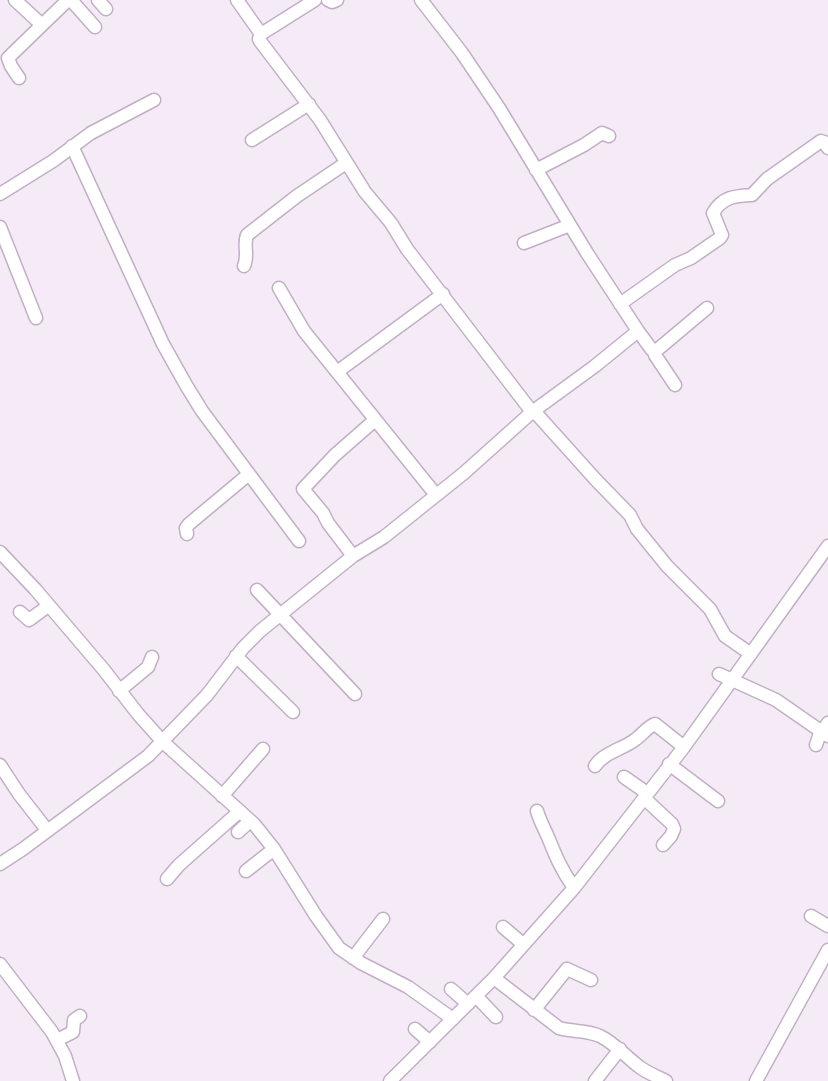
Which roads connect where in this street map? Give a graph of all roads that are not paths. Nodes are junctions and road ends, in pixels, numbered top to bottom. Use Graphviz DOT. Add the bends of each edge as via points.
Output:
graph roads {
  1 [pos="15,0"];
  2 [pos="70,0"];
  3 [pos="237,0"];
  4 [pos="315,0"];
  5 [pos="328,0"];
  6 [pos="337,0"];
  7 [pos="421,0"];
  8 [pos="42,25"];
  9 [pos="95,27"];
  10 [pos="261,34"];
  11 [pos="19,78"];
  12 [pos="154,100"];
  13 [pos="309,104"];
  14 [pos="609,136"];
  15 [pos="252,140"];
  16 [pos="72,146"];
  17 [pos="828,148"];
  18 [pos="346,162"];
  19 [pos="536,170"];
  20 [pos="0,194"];
  21 [pos="570,225"];
  22 [pos="0,228"];
  23 [pos="524,243"];
  24 [pos="244,266"];
  25 [pos="279,288"];
  26 [pos="443,294"];
  27 [pos="620,304"];
  28 [pos="707,308"];
  29 [pos="36,318"];
  30 [pos="638,331"];
  31 [pos="654,351"];
  32 [pos="337,372"];
  33 [pos="675,385"];
  34 [pos="530,408"];
  35 [pos="375,420"];
  36 [pos="249,474"];
  37 [pos="432,491"];
  38 [pos="187,534"];
  39 [pos="299,541"];
  40 [pos="828,546"];
  41 [pos="348,550"];
  42 [pos="0,552"];
  43 [pos="257,590"];
  44 [pos="44,610"];
  45 [pos="274,610"];
  46 [pos="20,612"];
  47 [pos="751,654"];
  48 [pos="236,656"];
  49 [pos="152,657"];
  50 [pos="719,674"];
  51 [pos="739,684"];
  52 [pos="119,691"];
  53 [pos="355,694"];
  54 [pos="293,711"];
  55 [pos="826,730"];
  56 [pos="163,742"];
  57 [pos="816,745"];
  58 [pos="684,747"];
  59 [pos="263,749"];
  60 [pos="0,765"];
  61 [pos="595,766"];
  62 [pos="674,768"];
  63 [pos="624,777"];
  64 [pos="222,796"];
  65 [pos="648,800"];
  66 [pos="718,801"];
  67 [pos="537,811"];
  68 [pos="235,816"];
  69 [pos="47,830"];
  70 [pos="663,845"];
  71 [pos="272,850"];
  72 [pos="0,864"];
  73 [pos="246,872"];
  74 [pos="166,879"];
  75 [pos="574,888"];
  76 [pos="811,916"];
  77 [pos="382,919"];
  78 [pos="828,926"];
  79 [pos="503,927"];
  80 [pos="523,945"];
  81 [pos="828,950"];
  82 [pos="353,958"];
  83 [pos="0,964"];
  84 [pos="591,980"];
  85 [pos="500,984"];
  86 [pos="451,988"];
  87 [pos="477,1002"];
  88 [pos="534,1010"];
  89 [pos="80,1016"];
  90 [pos="496,1017"];
  91 [pos="453,1019"];
  92 [pos="415,1029"];
  93 [pos="57,1040"];
  94 [pos="430,1042"];
  95 [pos="619,1050"];
  96 [pos="73,1081"];
  97 [pos="390,1081"];
  98 [pos="595,1081"];
  99 [pos="666,1081"];
  100 [pos="756,1081"];
  1 -- 8 [label="street"];
  2 -- 8 [label="street"];
  2 -- 9 [label="street"];
  3 -- 10 [label="street"];
  4 -- 10 [label="street"];
  5 -- 6 [label="street"];
  7 -- 19 [label="street" via="462,53"];
  8 -- 11 [label="street" via="8,58"];
  10 -- 13 [label="street" via="260,41"];
  12 -- 16 [label="street"];
  13 -- 15 [label="street"];
  13 -- 18 [label="street"];
  14 -- 19 [label="street" via="602,133"];
  16 -- 20 [label="street"];
  16 -- 36 [label="street" via="163,344 202,411"];
  17 -- 27 [label="street" via="821,141 767,179 752,195 736,195 721,204 713,213 720,238"];
  18 -- 24 [label="street" via="247,235"];
  18 -- 26 [label="street"];
  19 -- 21 [label="street"];
  21 -- 23 [label="street"];
  21 -- 27 [label="street"];
  22 -- 29 [label="street"];
  25 -- 32 [label="street" via="304,331"];
  26 -- 32 [label="street"];
  26 -- 34 [label="street"];
  27 -- 30 [label="street"];
  28 -- 31 [label="street"];
  30 -- 31 [label="street"];
  30 -- 34 [label="street" via="595,366"];
  31 -- 33 [label="street"];
  32 -- 35 [label="street"];
  34 -- 37 [label="street"];
  34 -- 47 [label="street" via="630,515 667,566 714,614 725,636"];
  35 -- 37 [label="street"];
  35 -- 41 [label="street" via="303,486"];
  36 -- 38 [label="street" via="189,524"];
  36 -- 39 [label="street"];
  37 -- 41 [label="street" via="384,537"];
  40 -- 47 [label="street"];
  41 -- 45 [label="street"];
  42 -- 44 [label="street"];
  43 -- 45 [label="street"];
  44 -- 46 [label="street" via="29,620"];
  44 -- 52 [label="street"];
  45 -- 48 [label="street"];
  45 -- 53 [label="street"];
  47 -- 51 [label="street"];
  48 -- 54 [label="street"];
  48 -- 56 [label="street" via="207,695"];
  49 -- 52 [label="street" via="148,667"];
  50 -- 51 [label="street"];
  51 -- 55 [label="street" via="776,700"];
  51 -- 58 [label="street"];
  52 -- 56 [label="street"];
  55 -- 57 [label="street"];
  56 -- 64 [label="street"];
  56 -- 69 [label="street"];
  58 -- 61 [label="street" via="655,724"];
  58 -- 62 [label="street"];
  59 -- 64 [label="street"];
  60 -- 69 [label="street"];
  62 -- 65 [label="street"];
  62 -- 66 [label="street"];
  63 -- 65 [label="street"];
  64 -- 68 [label="street"];
  65 -- 70 [label="street" via="674,829"];
  65 -- 75 [label="street"];
  67 -- 75 [label="street" via="554,856"];
  68 -- 71 [label="street"];
  68 -- 74 [label="street"];
  69 -- 72 [label="street"];
  71 -- 73 [label="street"];
  71 -- 82 [label="street" via="331,939"];
  75 -- 80 [label="street"];
  76 -- 78 [label="street"];
  77 -- 82 [label="street"];
  79 -- 80 [label="street"];
  80 -- 85 [label="street"];
  81 -- 100 [label="street"];
  82 -- 91 [label="street" via="408,987"];
  83 -- 93 [label="street"];
  84 -- 88 [label="street" via="567,969"];
  85 -- 87 [label="street"];
  85 -- 88 [label="street"];
  86 -- 87 [label="street"];
  87 -- 90 [label="street"];
  87 -- 91 [label="street"];
  88 -- 95 [label="street" via="559,1028 593,1033"];
  89 -- 93 [label="street" via="74,1020 73,1032"];
  91 -- 94 [label="street"];
  92 -- 94 [label="street"];
  93 -- 96 [label="street"];
  94 -- 97 [label="street"];
  95 -- 98 [label="street"];
  95 -- 99 [label="street"];
}
